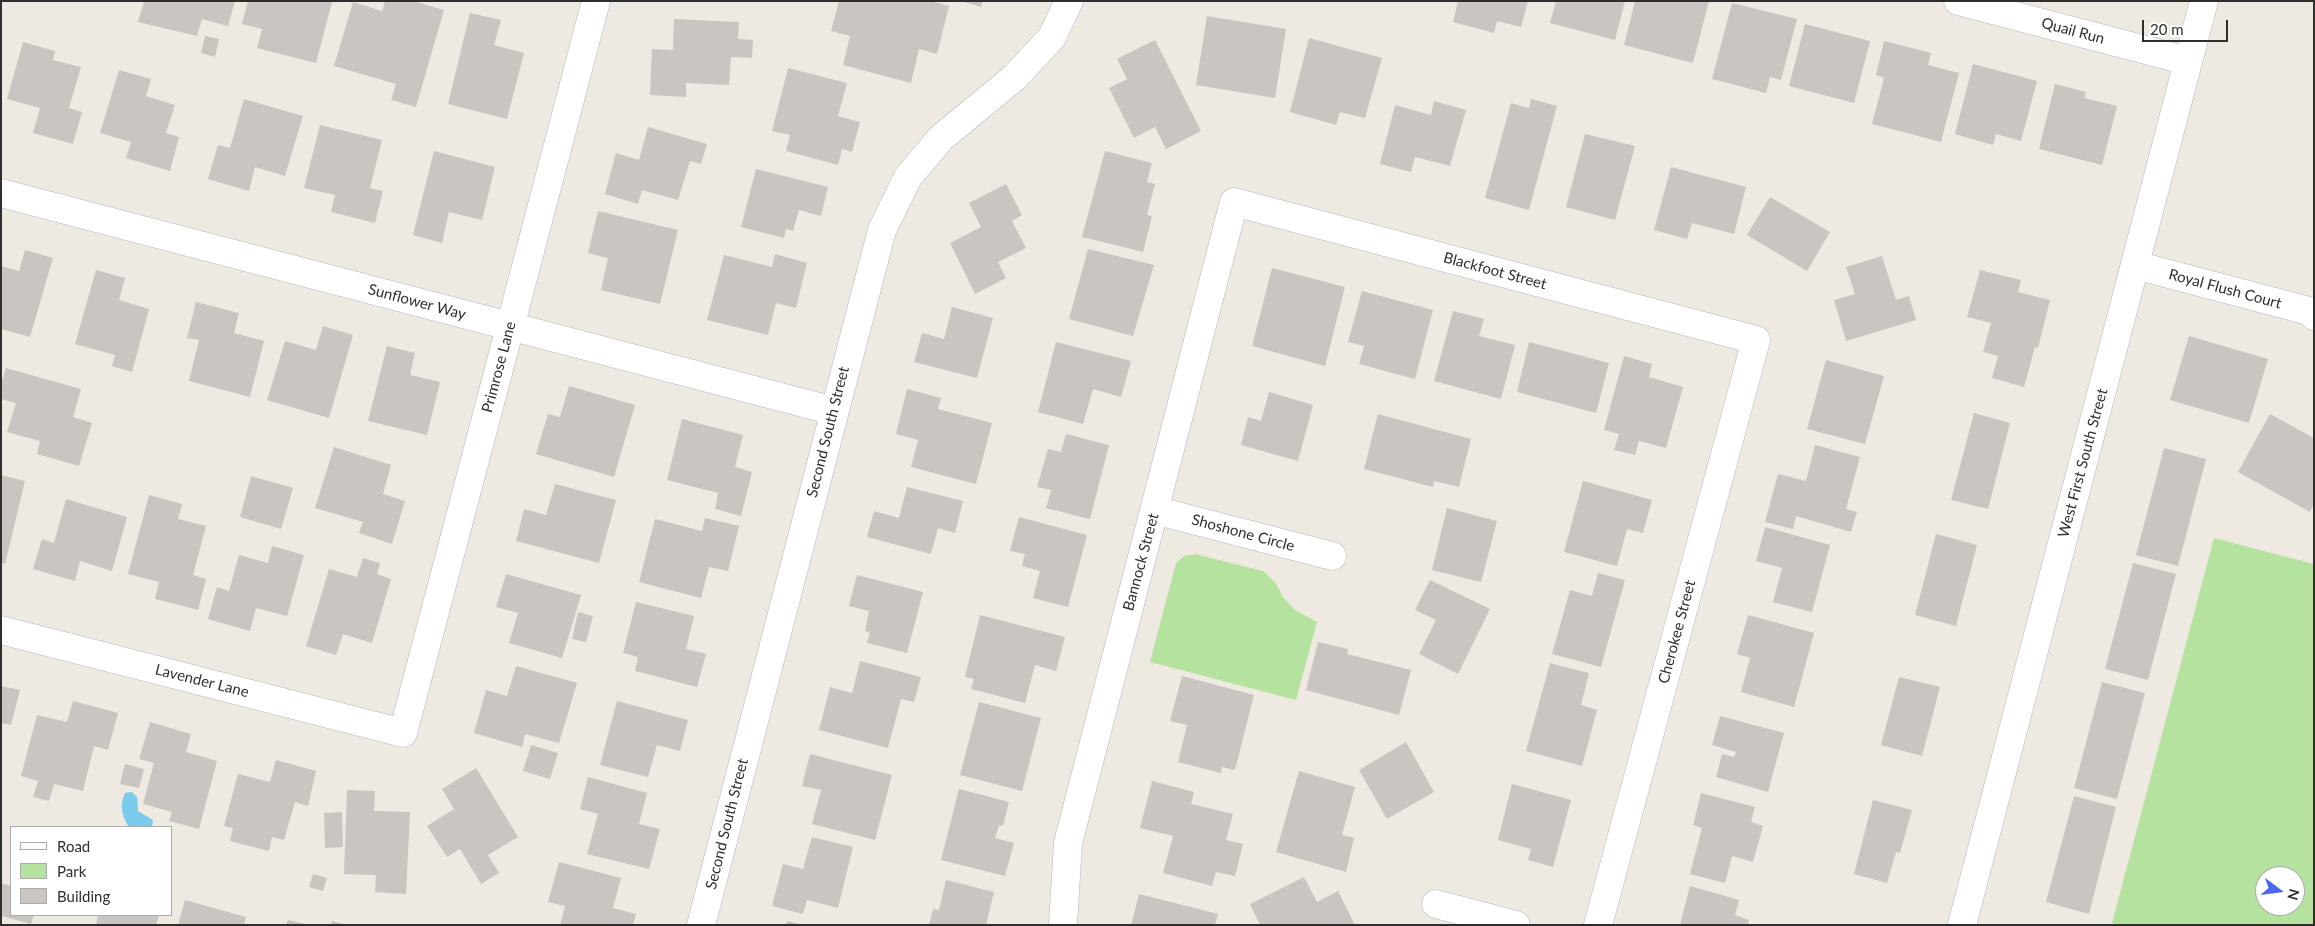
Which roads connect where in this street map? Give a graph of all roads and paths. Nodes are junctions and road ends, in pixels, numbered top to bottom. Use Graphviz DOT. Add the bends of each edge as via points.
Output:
graph roads {
  1 [pos="596,1"];
  2 [pos="1069,1"];
  3 [pos="1958,1"];
  4 [pos="2204,1"];
  5 [pos="2188,61"];
  6 [pos="1,193"];
  7 [pos="1234,202"];
  8 [pos="2135,264"];
  9 [pos="2314,316"];
  10 [pos="510,326"];
  11 [pos="1756,340"];
  12 [pos="834,411"];
  13 [pos="1154,510"];
  14 [pos="1332,556"];
  15 [pos="1,630"];
  16 [pos="403,733"];
  17 [pos="1436,904"];
  18 [pos="701,925"];
  19 [pos="1063,925"];
  20 [pos="1516,925"];
  21 [pos="1598,925"];
  22 [pos="1962,925"];
  1 -- 10 [label="street, Primrose Lane"];
  2 -- 12 [label="street, Second South Street" via="1052,37 1015,77 941,138 908,177 882,230"];
  3 -- 5 [label="street, Quail Run"];
  4 -- 5 [label="street, West First South Street"];
  5 -- 8 [label="street, West First South Street"];
  6 -- 10 [label="street, Sunflower Way"];
  7 -- 11 [label="street, Blackfoot Street"];
  7 -- 13 [label="street, Bannock Street"];
  8 -- 9 [label="street, Royal Flush Court" via="2309,311"];
  8 -- 22 [label="street, West First South Street"];
  10 -- 12 [label="street, Sunflower Way"];
  10 -- 16 [label="street, Primrose Lane"];
  11 -- 21 [label="street, Cherokee Street"];
  12 -- 18 [label="street, Second South Street"];
  13 -- 14 [label="street, Shoshone Circle"];
  13 -- 19 [label="street, Bannock Street" via="1068,843"];
  15 -- 16 [label="street, Lavender Lane"];
  17 -- 20 [label="street"];
}
